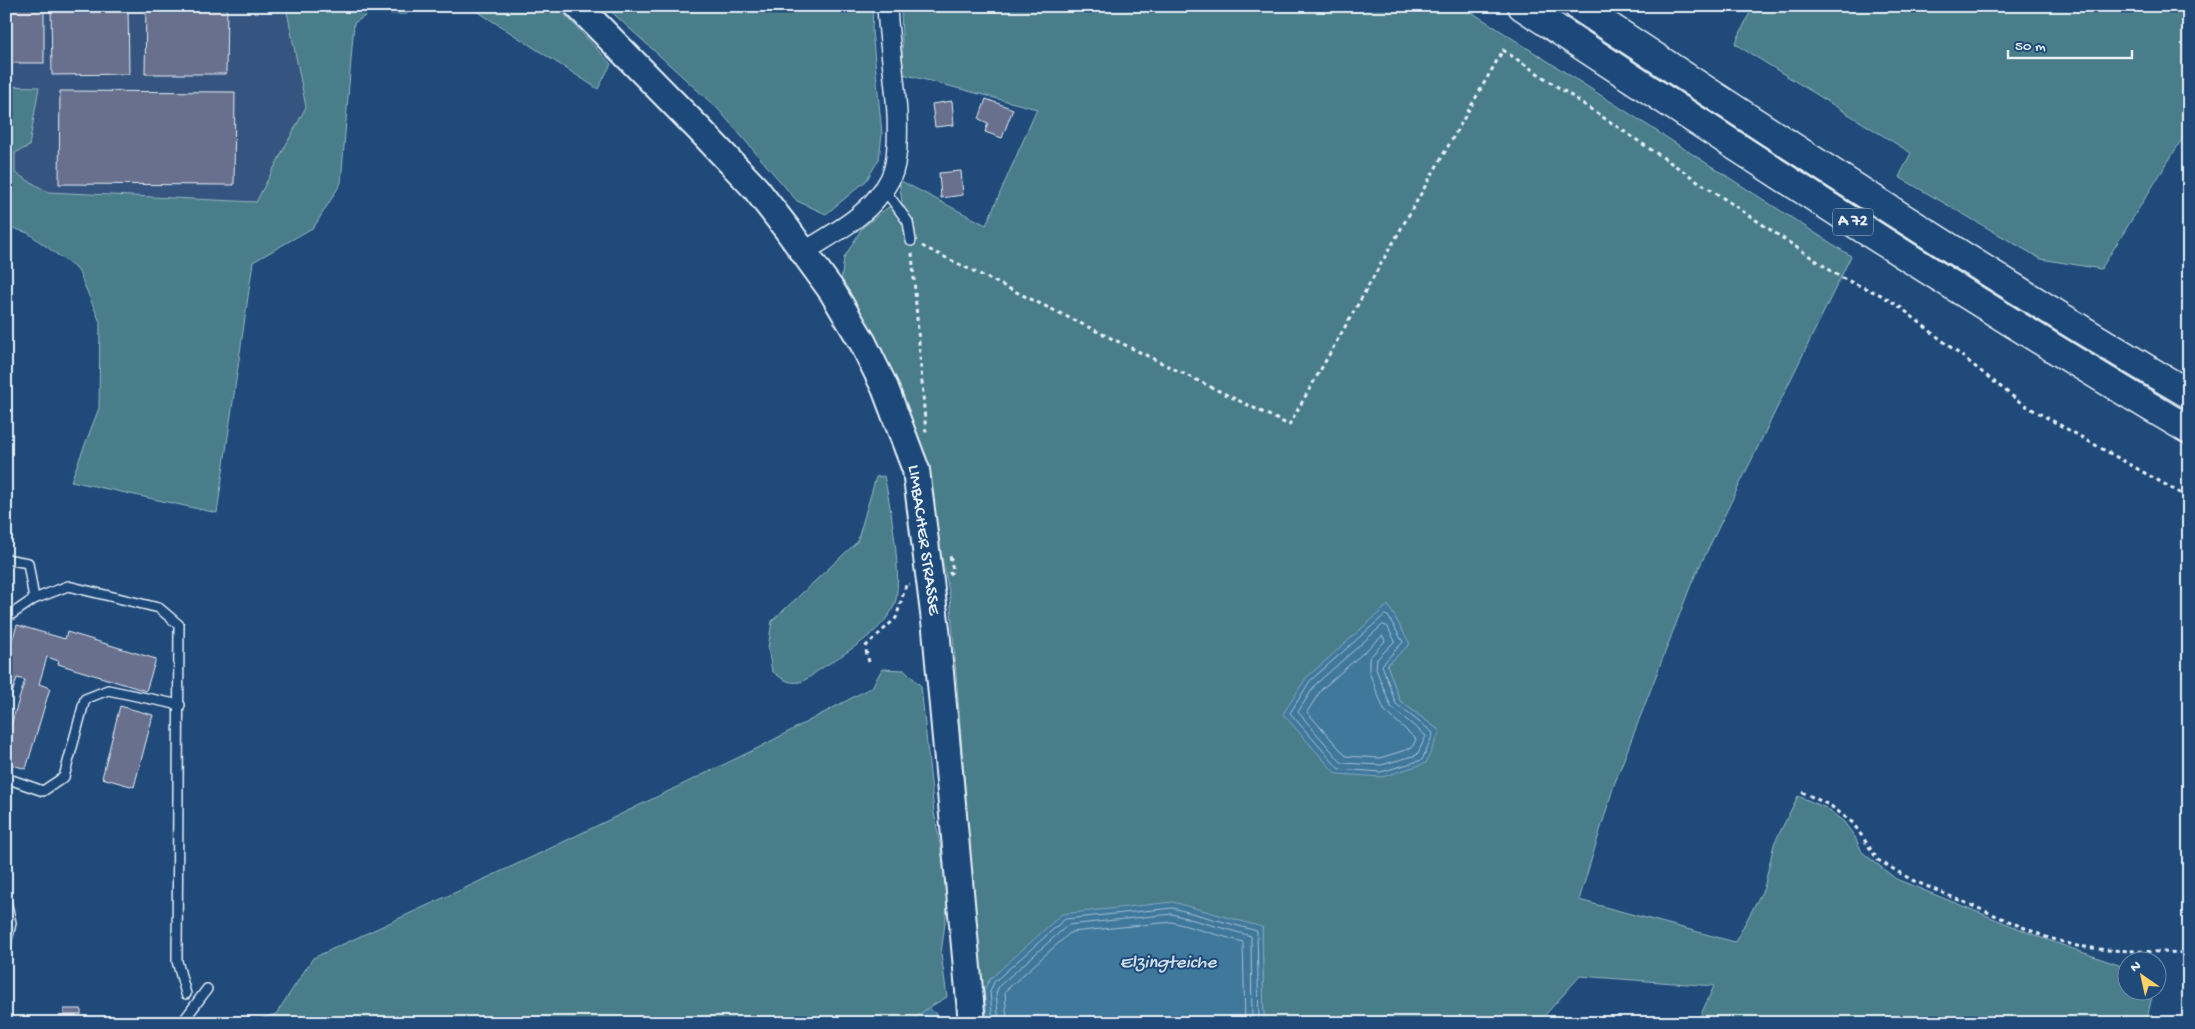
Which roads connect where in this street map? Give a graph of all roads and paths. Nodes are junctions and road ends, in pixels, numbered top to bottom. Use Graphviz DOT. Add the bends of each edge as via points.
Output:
graph roads {
  1 [pos="578,6"];
  2 [pos="887,6"];
  3 [pos="1522,6"];
  4 [pos="1578,6"];
  5 [pos="884,189"];
  6 [pos="911,241"];
  7 [pos="804,252"];
  8 [pos="2189,394"];
  9 [pos="2189,430"];
  10 [pos="927,442"];
  11 [pos="2189,498"];
  12 [pos="949,552"];
  13 [pos="6,559"];
  14 [pos="930,581"];
  15 [pos="34,598"];
  16 [pos="6,618"];
  17 [pos="869,662"];
  18 [pos="180,705"];
  19 [pos="6,778"];
  20 [pos="1802,792"];
  21 [pos="6,901"];
  22 [pos="6,945"];
  23 [pos="2189,952"];
  24 [pos="207,989"];
  25 [pos="186,994"];
  26 [pos="182,1023"];
  27 [pos="972,1023"];
  1 -- 7 [label="main road, LIMBACHER STRASSE" via="734,164"];
  2 -- 5 [label="street" via="897,123 895,164"];
  3 -- 9 [label="highway, A 72" via="1786,180 2075,363"];
  4 -- 8 [label="highway, A 72" via="1805,156"];
  5 -- 6 [label="lane" via="908,222"];
  5 -- 7 [label="street" via="845,226"];
  6 -- 10 [label="path"];
  6 -- 11 [label="path" via="1289,425 1503,50 1842,278 1900,307 2021,403"];
  7 -- 14 [label="main road, LIMBACHER STRASSE" via="832,291 886,388 916,470"];
  12 -- 14 [label="path" via="953,571 946,577"];
  13 -- 15 [label="lane" via="28,563"];
  14 -- 17 [label="path" via="906,585 896,618 865,647"];
  14 -- 27 [label="main road, LIMBACHER STRASSE"];
  15 -- 16 [label="lane"];
  15 -- 18 [label="lane" via="68,586 159,608 180,625"];
  18 -- 19 [label="lane" via="108,690 85,699 64,777 43,790"];
  18 -- 25 [label="lane" via="177,961"];
  20 -- 23 [label="path" via="1831,806 1853,823 1878,860 1894,870 2046,937 2107,950"];
  21 -- 22 [label="lane" via="11,923"];
  24 -- 26 [label="lane"];
}
